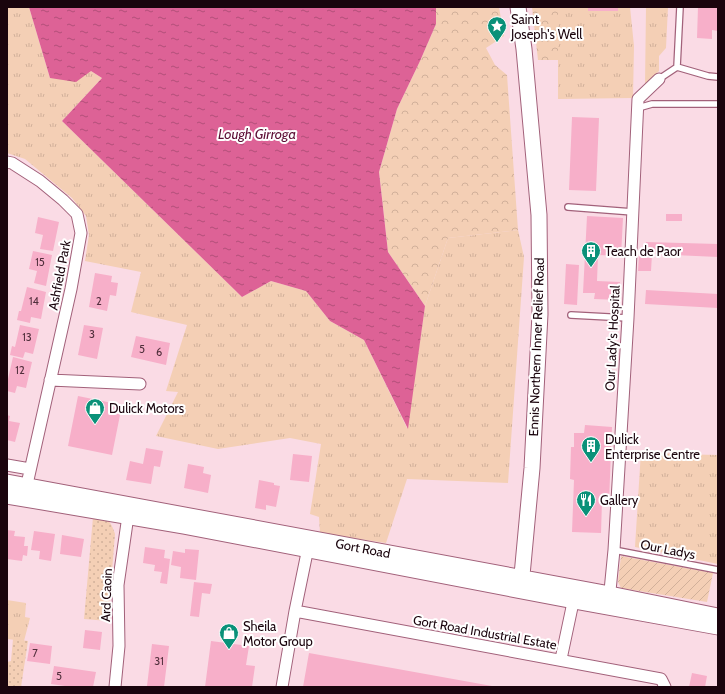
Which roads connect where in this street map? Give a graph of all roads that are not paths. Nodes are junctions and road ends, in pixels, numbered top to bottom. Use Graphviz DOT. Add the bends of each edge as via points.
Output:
graph roads {
  1 [pos="518,7"];
  2 [pos="680,7"];
  3 [pos="677,67"];
  4 [pos="718,77"];
  5 [pos="659,79"];
  6 [pos="718,104"];
  7 [pos="638,108"];
  8 [pos="7,162"];
  9 [pos="568,207"];
  10 [pos="633,212"];
  11 [pos="571,314"];
  12 [pos="628,318"];
  13 [pos="50,380"];
  14 [pos="140,384"];
  15 [pos="7,465"];
  16 [pos="30,470"];
  17 [pos="7,482"];
  18 [pos="25,492"];
  19 [pos="7,496"];
  20 [pos="129,511"];
  21 [pos="309,544"];
  22 [pos="614,550"];
  23 [pos="718,570"];
  24 [pos="522,584"];
  25 [pos="575,594"];
  26 [pos="556,598"];
  27 [pos="610,601"];
  28 [pos="591,604"];
  29 [pos="295,611"];
  30 [pos="718,616"];
  31 [pos="570,618"];
  32 [pos="718,627"];
  33 [pos="561,659"];
  34 [pos="115,687"];
  35 [pos="282,687"];
  36 [pos="665,687"];
  1 -- 24 [label="main road, Ennis Northern Inner Relief Road" via="539,215 540,314 532,468"];
  2 -- 3 [label="lane"];
  3 -- 4 [label="lane"];
  3 -- 5 [label="lane"];
  5 -- 7 [label="street, Our Lady's Hospital" via="638,100"];
  6 -- 7 [label="lane" via="652,104"];
  7 -- 10 [label="street, Our Lady's Hospital"];
  8 -- 13 [label="street, Ashfield Park" via="40,181 63,200 77,214 81,233"];
  9 -- 10 [label="lane"];
  10 -- 12 [label="street, Our Lady's Hospital"];
  11 -- 12 [label="lane"];
  12 -- 22 [label="street, Our Lady's Hospital"];
  13 -- 14 [label="street"];
  13 -- 16 [label="street, Ashfield Park"];
  15 -- 16 [label="street"];
  16 -- 18 [label="street, Ashfield Park"];
  17 -- 18 [label="main road, Gort Road"];
  18 -- 19 [label="main road, Gort Road"];
  18 -- 20 [label="main road, Gort Road"];
  20 -- 21 [label="main road, Gort Road"];
  20 -- 34 [label="street, Ard Caoin" via="118,586 119,646"];
  21 -- 24 [label="main road, Gort Road"];
  21 -- 29 [label="street"];
  22 -- 23 [label="lane, Our Ladys"];
  22 -- 27 [label="street, Our Lady's Hospital"];
  24 -- 25 [label="main road, Gort Road"];
  24 -- 26 [label="main road, Gort Road"];
  25 -- 26 [label="main road, Gort Road"];
  25 -- 27 [label="main road, Gort Road"];
  25 -- 28 [label="main road, Gort Road"];
  25 -- 31 [label="street"];
  26 -- 31 [label="street"];
  27 -- 28 [label="main road, Gort Road"];
  27 -- 30 [label="main road, Gort Road"];
  27 -- 32 [label="main road, Gort Road"];
  28 -- 31 [label="street"];
  29 -- 33 [label="street, Gort Road Industrial Estate"];
  29 -- 35 [label="street"];
  31 -- 33 [label="street"];
  33 -- 36 [label="street, Gort Road Industrial Estate" via="662,679"];
}
